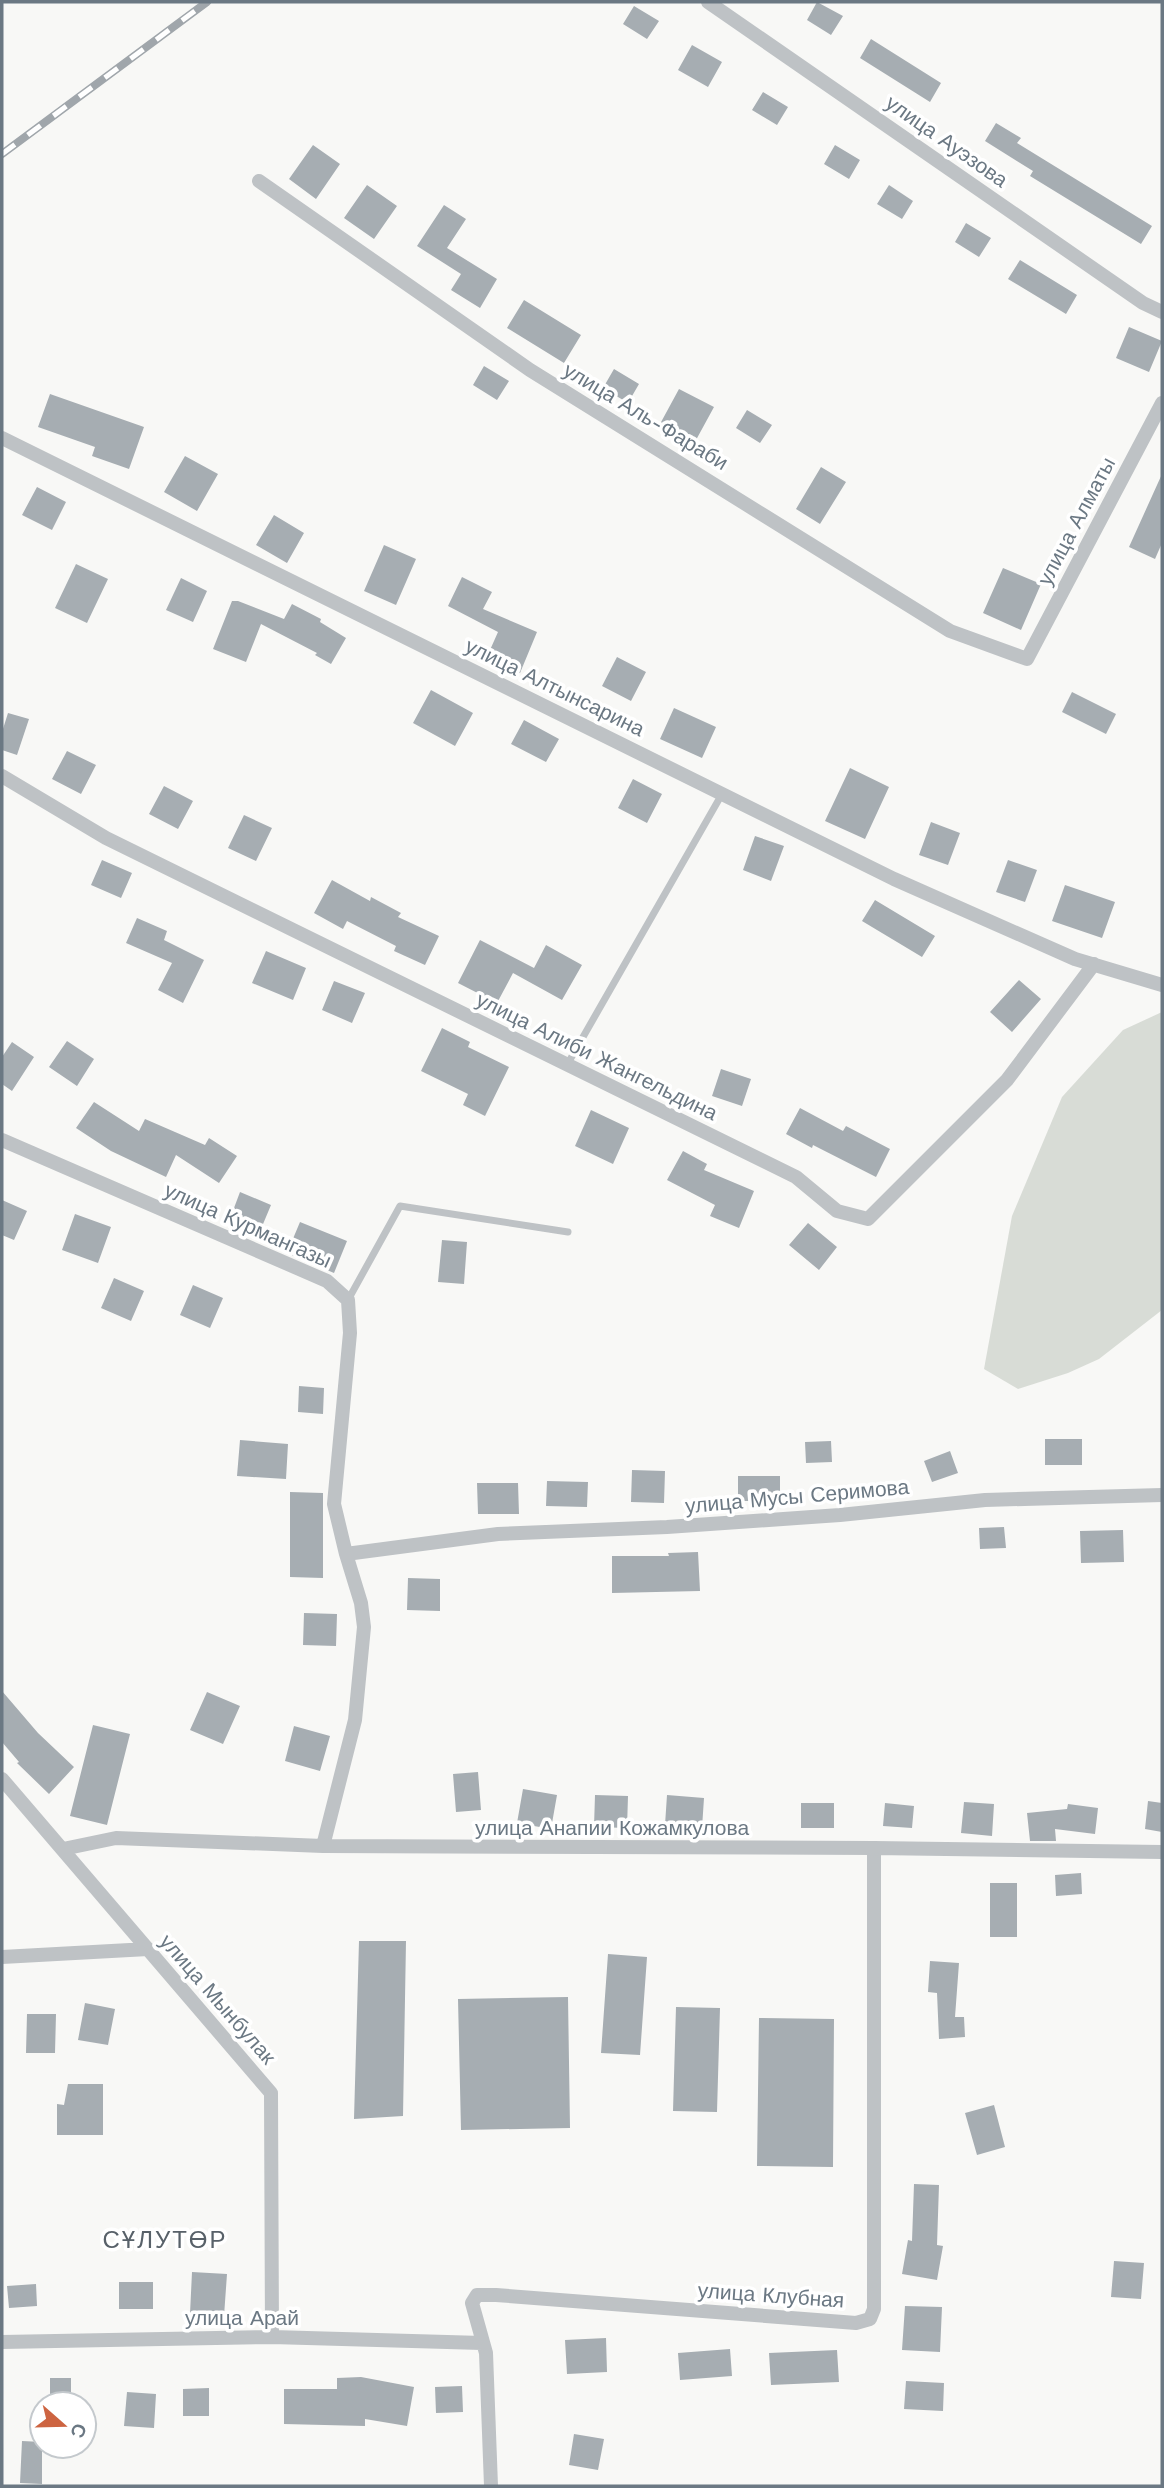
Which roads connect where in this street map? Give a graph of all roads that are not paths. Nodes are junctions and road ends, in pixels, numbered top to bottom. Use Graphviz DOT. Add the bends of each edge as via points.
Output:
graph roads {
  1 [pos="708,2"];
  2 [pos="259,181"];
  3 [pos="1162,312"];
  4 [pos="1162,403"];
  5 [pos="2,438"];
  6 [pos="1027,659"];
  7 [pos="2,776"];
  8 [pos="722,793"];
  9 [pos="1094,964"];
  10 [pos="1162,985"];
  11 [pos="567,1065"];
  12 [pos="2,1140"];
  13 [pos="568,1232"];
  14 [pos="348,1300"];
  15 [pos="1162,1495"];
  16 [pos="346,1554"];
  17 [pos="2,1779"];
  18 [pos="323,1846"];
  19 [pos="874,1848"];
  20 [pos="63,1849"];
  21 [pos="1162,1852"];
  22 [pos="148,1949"];
  23 [pos="2,1957"];
  24 [pos="272,2337"];
  25 [pos="2,2342"];
  26 [pos="482,2343"];
  27 [pos="491,2486"];
  1 -- 3 [label="street, улица Ауэзова"];
  2 -- 6 [label="street, улица Аль-Фараби" via="530,370 950,631"];
  4 -- 6 [label="street, улица Алматы"];
  5 -- 8 [label="street, улица Алтынсарина"];
  7 -- 11 [label="street, улица Алиби Жангельдина" via="106,838"];
  8 -- 9 [label="street, улица Алтынсарина" via="894,879"];
  8 -- 11 [label="lane"];
  9 -- 10 [label="street, улица Алтынсарина"];
  9 -- 11 [label="street, улица Алиби Жангельдина" via="1007,1080 868,1219 837,1211 796,1177"];
  12 -- 14 [label="street, улица Курмангазы" via="327,1281"];
  13 -- 14 [label="lane" via="400,1206"];
  14 -- 16 [label="street" via="350,1333 334,1504"];
  15 -- 16 [label="street, улица Мусы Серимова" via="985,1500 827,1516 498,1534"];
  16 -- 18 [label="street" via="364,1627 355,1720"];
  17 -- 20 [label="street, улица Мынбулак"];
  18 -- 19 [label="street, улица Анапии Кожамкулова"];
  18 -- 20 [label="street, улица Анапии Кожамкулова" via="116,1838"];
  19 -- 21 [label="street, улица Анапии Кожамкулова"];
  19 -- 26 [label="street, улица Клубная" via="874,2309 870,2319 856,2323 477,2295 472,2303"];
  20 -- 22 [label="street, улица Мынбулак"];
  22 -- 23 [label="street"];
  22 -- 24 [label="street, улица Мынбулак" via="271,2093"];
  24 -- 25 [label="street, улица Арай"];
  24 -- 26 [label="street, улица Арай"];
  26 -- 27 [label="street, улица Клубная"];
}
